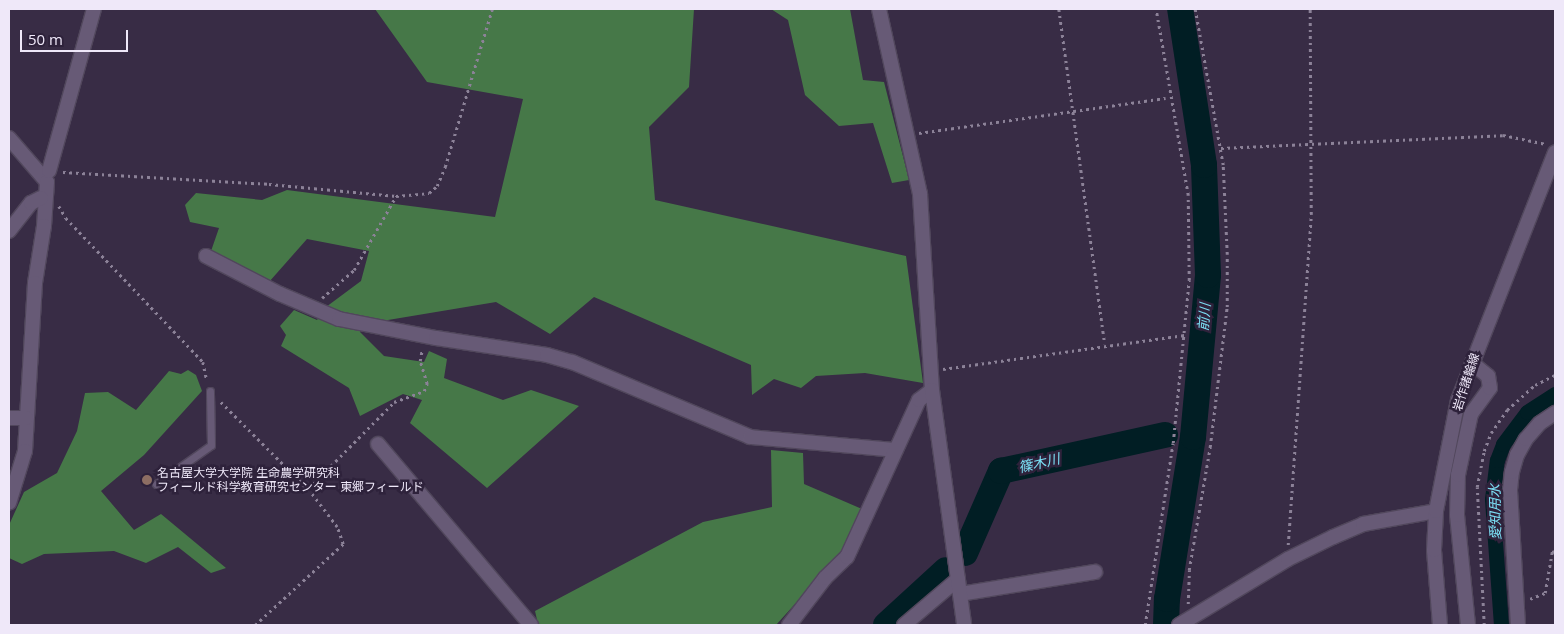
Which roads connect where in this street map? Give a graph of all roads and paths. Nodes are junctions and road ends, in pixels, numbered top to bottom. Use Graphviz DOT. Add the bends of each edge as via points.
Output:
graph roads {
  1 [pos="94,9"];
  2 [pos="492,9"];
  3 [pos="879,9"];
  4 [pos="1058,9"];
  5 [pos="1156,9"];
  6 [pos="1194,9"];
  7 [pos="1310,9"];
  8 [pos="1166,98"];
  9 [pos="1073,113"];
  10 [pos="908,134"];
  11 [pos="9,138"];
  12 [pos="1312,145"];
  13 [pos="1555,146"];
  14 [pos="1221,148"];
  15 [pos="1555,152"];
  16 [pos="49,171"];
  17 [pos="396,196"];
  18 [pos="41,198"];
  19 [pos="58,204"];
  20 [pos="9,232"];
  21 [pos="206,256"];
  22 [pos="319,310"];
  23 [pos="1185,335"];
  24 [pos="426,336"];
  25 [pos="1105,344"];
  26 [pos="1472,363"];
  27 [pos="932,370"];
  28 [pos="1555,375"];
  29 [pos="932,390"];
  30 [pos="210,391"];
  31 [pos="1555,413"];
  32 [pos="9,418"];
  33 [pos="26,418"];
  34 [pos="378,444"];
  35 [pos="895,450"];
  36 [pos="156,484"];
  37 [pos="308,489"];
  38 [pos="9,503"];
  39 [pos="1436,511"];
  40 [pos="1555,551"];
  41 [pos="1288,559"];
  42 [pos="1096,572"];
  43 [pos="958,579"];
  44 [pos="960,594"];
  45 [pos="1517,605"];
  46 [pos="1184,623"];
  47 [pos="256,625"];
  48 [pos="532,625"];
  49 [pos="789,625"];
  50 [pos="904,625"];
  51 [pos="964,625"];
  52 [pos="1145,625"];
  53 [pos="1440,625"];
  54 [pos="1468,625"];
  55 [pos="1484,625"];
  56 [pos="1518,625"];
  1 -- 16 [label="street"];
  2 -- 17 [label="path" via="472,84 438,186 429,193"];
  3 -- 10 [label="street"];
  4 -- 9 [label="path"];
  5 -- 23 [label="path" via="1188,195 1189,280"];
  6 -- 14 [label="path"];
  7 -- 12 [label="path"];
  8 -- 9 [label="path"];
  9 -- 10 [label="path"];
  9 -- 25 [label="path"];
  10 -- 27 [label="street" via="920,194"];
  11 -- 33 [label="street" via="47,182 35,283"];
  12 -- 13 [label="path" via="1503,135"];
  12 -- 14 [label="path"];
  12 -- 41 [label="path" via="1308,291"];
  14 -- 46 [label="path" via="1226,207 1227,307"];
  15 -- 26 [label="street, 岩作諸輪線"];
  16 -- 17 [label="path" via="269,184"];
  17 -- 22 [label="path" via="354,270 323,296"];
  18 -- 20 [label="street" via="32,203"];
  19 -- 30 [label="path" via="66,218 203,362"];
  21 -- 22 [label="street"];
  22 -- 24 [label="street" via="339,319"];
  23 -- 25 [label="path"];
  23 -- 52 [label="path" via="1174,443"];
  24 -- 35 [label="street" via="547,354 750,437"];
  24 -- 37 [label="path" via="420,361 426,377 424,391 394,402"];
  25 -- 27 [label="path"];
  26 -- 39 [label="street, 岩作諸輪線" via="1458,400"];
  26 -- 54 [label="street" via="1488,376 1490,388 1472,414 1458,475 1457,515"];
  27 -- 29 [label="street"];
  28 -- 55 [label="path" via="1535,385 1507,410 1484,451 1477,487"];
  29 -- 35 [label="street" via="920,400"];
  29 -- 43 [label="street"];
  30 -- 36 [label="lane" via="211,445"];
  30 -- 37 [label="path"];
  31 -- 45 [label="street" via="1540,423 1526,439 1516,455 1512,472 1510,490"];
  32 -- 33 [label="street"];
  33 -- 38 [label="street" via="25,451"];
  34 -- 48 [label="street"];
  35 -- 49 [label="street" via="847,557 825,578"];
  37 -- 47 [label="path" via="337,527 343,544"];
  39 -- 41 [label="street" via="1363,524"];
  39 -- 53 [label="street, 岩作諸輪線" via="1434,550"];
  40 -- 45 [label="path" via="1552,552 1545,593"];
  41 -- 46 [label="street"];
  42 -- 44 [label="street"];
  43 -- 44 [label="street"];
  43 -- 50 [label="street"];
  44 -- 51 [label="street"];
  45 -- 56 [label="street"];
}
